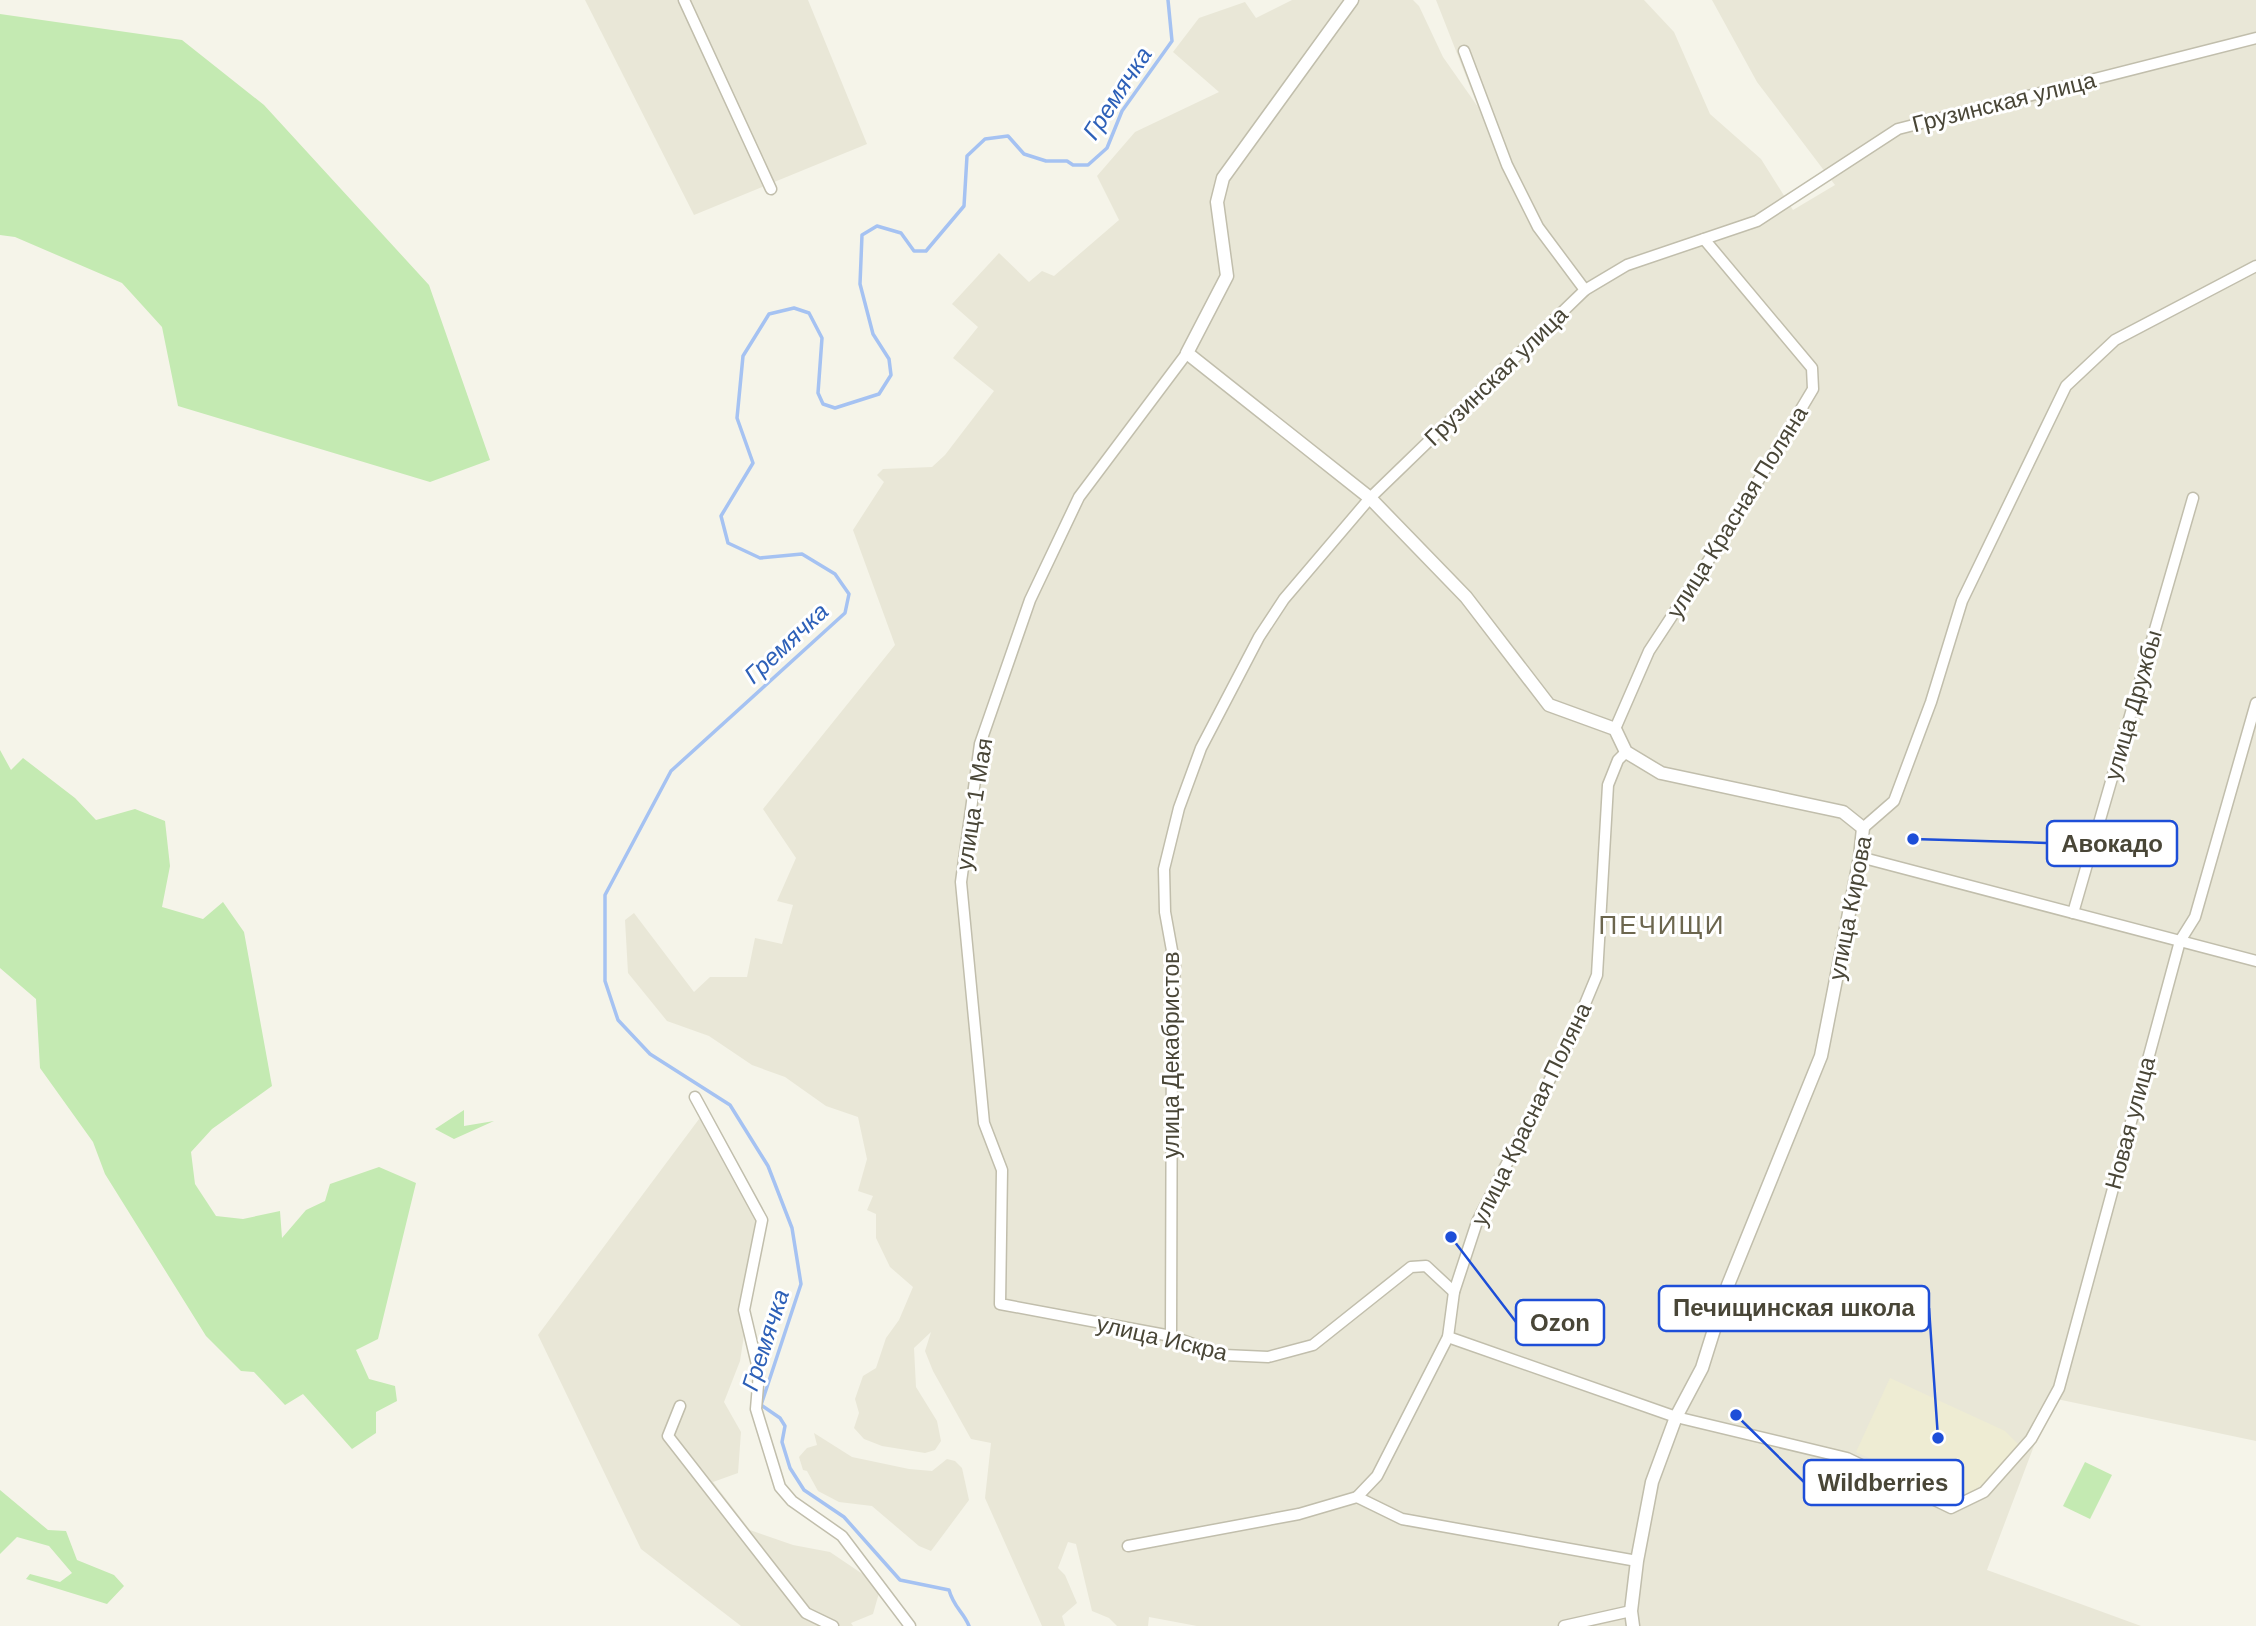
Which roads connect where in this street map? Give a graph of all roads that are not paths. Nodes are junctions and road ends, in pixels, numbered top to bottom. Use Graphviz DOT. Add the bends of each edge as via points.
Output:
graph roads {
  1 [pos="684,0"];
  2 [pos="1352,0"];
  3 [pos="2256,38"];
  4 [pos="1464,51"];
  5 [pos="771,189"];
  6 [pos="1704,239"];
  7 [pos="2256,266"];
  8 [pos="1584,290"];
  9 [pos="1187,353"];
  10 [pos="1370,498"];
  11 [pos="2193,498"];
  12 [pos="2256,703"];
  13 [pos="1615,729"];
  14 [pos="1626,752"];
  15 [pos="1863,828"];
  16 [pos="1860,857"];
  17 [pos="2073,913"];
  18 [pos="2180,941"];
  19 [pos="2256,961"];
  20 [pos="695,1097"];
  21 [pos="1454,1292"];
  22 [pos="1000,1304"];
  23 [pos="1171,1336"];
  24 [pos="1448,1337"];
  25 [pos="680,1406"];
  26 [pos="1676,1417"];
  27 [pos="1357,1497"];
  28 [pos="1128,1546"];
  29 [pos="1637,1561"];
  30 [pos="1631,1611"];
  31 [pos="833,1626"];
  32 [pos="910,1626"];
  33 [pos="1564,1626"];
  34 [pos="1633,1626"];
  1 -- 5 [label="street"];
  2 -- 9 [label="street" via="1223,178 1217,202 1227,276"];
  3 -- 6 [label="street, Грузинская улица" via="1898,129 1757,221"];
  4 -- 8 [label="street" via="1513,178 1538,227"];
  6 -- 8 [label="street, Грузинская улица" via="1627,265"];
  6 -- 13 [label="street, улица Красная Поляна" via="1812,368 1813,389 1649,651"];
  7 -- 15 [label="street, улица Кирова" via="2115,340 2066,386 1962,601 1894,801"];
  8 -- 10 [label="street, Грузинская улица"];
  9 -- 10 [label="street"];
  9 -- 22 [label="street, улица 1 Мая" via="1079,497 1030,600 980,744 961,882 984,1124 1002,1170"];
  10 -- 13 [label="street" via="1466,597 1549,705"];
  10 -- 23 [label="street, улица Декабристов" via="1284,599 1259,637 1200,748 1164,869 1165,912 1175,967"];
  11 -- 17 [label="street, улица Дружбы"];
  12 -- 18 [label="street, Новая улица" via="2195,917"];
  13 -- 14 [label="street"];
  14 -- 15 [label="street" via="1661,773 1843,811"];
  14 -- 21 [label="street, улица Красная Поляна" via="1608,785 1597,975 1570,1040 1477,1223"];
  15 -- 16 [label="street, улица Кирова"];
  16 -- 17 [label="street"];
  16 -- 26 [label="street, улица Кирова" via="1821,1056 1728,1285 1702,1368"];
  17 -- 18 [label="street"];
  18 -- 19 [label="street"];
  18 -- 26 [label="street, Новая улица" via="2059,1388 2031,1439 1984,1492 1951,1508 1847,1458"];
  20 -- 32 [label="street" via="762,1220 744,1310 759,1373 756,1409 780,1487 792,1501 842,1536"];
  21 -- 23 [label="street, улица Искра" via="1426,1266 1411,1266 1313,1345 1268,1357 1224,1355"];
  21 -- 24 [label="street, улица Красная Поляна"];
  22 -- 23 [label="street, улица Искра"];
  24 -- 26 [label="street"];
  24 -- 27 [label="street, улица Красная Поляна" via="1377,1476"];
  25 -- 31 [label="street" via="668,1436 806,1613"];
  26 -- 29 [label="street, улица Кирова" via="1652,1482"];
  27 -- 28 [label="street" via="1299,1514"];
  27 -- 29 [label="street" via="1402,1519"];
  29 -- 30 [label="street, улица Кирова"];
  30 -- 33 [label="street"];
  30 -- 34 [label="street, улица Кирова"];
}
